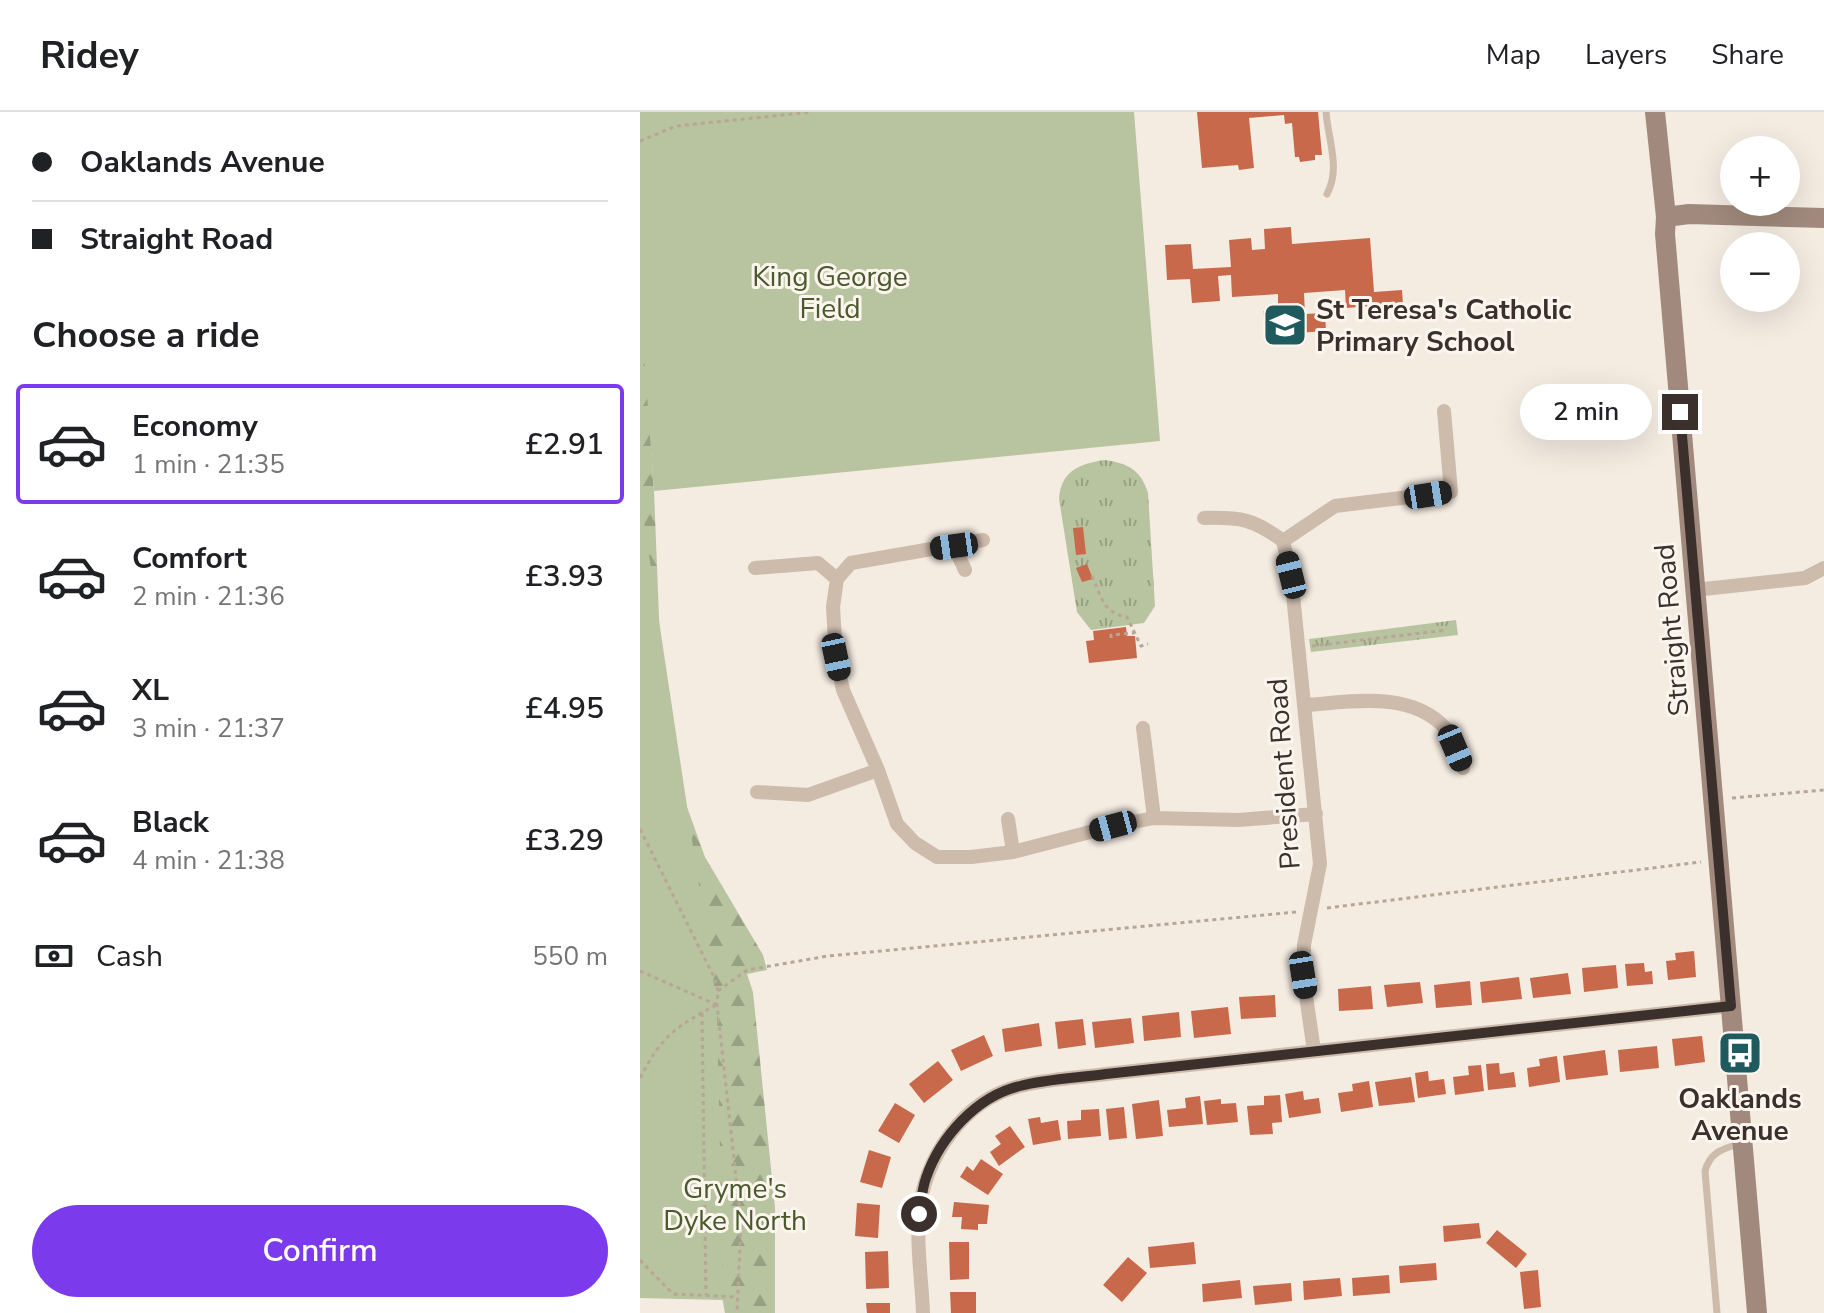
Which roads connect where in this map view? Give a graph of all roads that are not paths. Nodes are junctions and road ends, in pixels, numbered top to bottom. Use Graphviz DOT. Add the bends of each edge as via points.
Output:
graph roads {
  1 [pos="1326,112"];
  2 [pos="1655,112"];
  3 [pos="1327,194"];
  4 [pos="1666,217"];
  5 [pos="1824,218"];
  6 [pos="1444,411"];
  7 [pos="1204,518"];
  8 [pos="983,540"];
  9 [pos="1283,541"];
  10 [pos="954,546"];
  11 [pos="755,568"];
  12 [pos="1824,568"];
  13 [pos="965,570"];
  14 [pos="837,579"];
  15 [pos="1695,590"];
  16 [pos="1306,705"];
  17 [pos="1143,728"];
  18 [pos="1463,768"];
  19 [pos="878,770"];
  20 [pos="757,792"];
  21 [pos="1316,814"];
  22 [pos="1154,818"];
  23 [pos="1008,819"];
  24 [pos="1013,852"];
  25 [pos="1731,1006"];
  26 [pos="1314,1051"];
  27 [pos="1743,1142"];
  28 [pos="923,1313"];
  29 [pos="1717,1313"];
  30 [pos="1757,1313"];
  1 -- 3 [label="lane" via="1334,168"];
  2 -- 4 [label="street, Straight Road"];
  4 -- 5 [label="street"];
  4 -- 15 [label="street, Straight Road"];
  6 -- 9 [label="street" via="1451,492 1335,506"];
  7 -- 9 [label="street" via="1241,517"];
  8 -- 10 [label="street"];
  9 -- 16 [label="street, President Road"];
  10 -- 13 [label="street"];
  10 -- 14 [label="street" via="851,563"];
  11 -- 14 [label="street" via="818,563"];
  12 -- 15 [label="street" via="1805,578"];
  14 -- 19 [label="street" via="833,607 843,690"];
  15 -- 25 [label="street, Straight Road"];
  16 -- 18 [label="street" via="1373,700 1422,711 1446,728"];
  16 -- 21 [label="street, President Road"];
  17 -- 22 [label="street"];
  19 -- 20 [label="street" via="808,795"];
  19 -- 24 [label="street" via="897,824 937,857"];
  21 -- 22 [label="street" via="1238,820"];
  21 -- 26 [label="street, President Road" via="1320,864 1303,975"];
  22 -- 24 [label="street"];
  23 -- 24 [label="street"];
  25 -- 26 [label="street"];
  25 -- 27 [label="street, Straight Road"];
  26 -- 28 [label="street" via="1018,1086 987,1099 941,1146 926,1178 919,1214"];
  27 -- 29 [label="lane" via="1720,1149 1708,1159 1705,1171"];
  27 -- 30 [label="street, Straight Road"];
}
